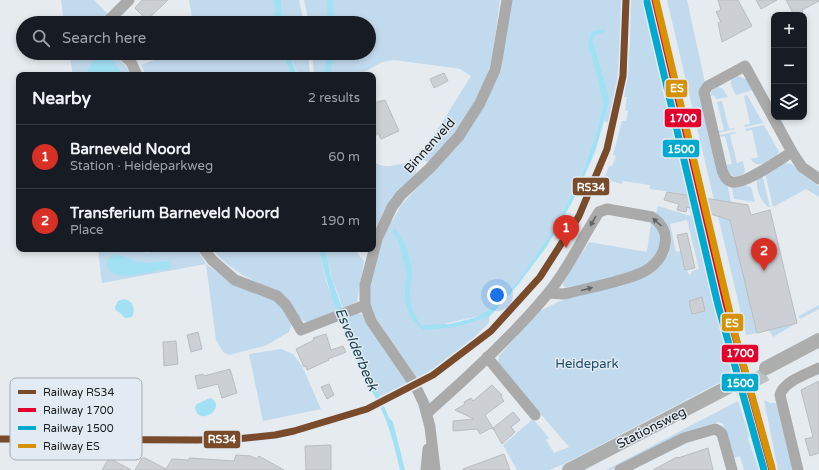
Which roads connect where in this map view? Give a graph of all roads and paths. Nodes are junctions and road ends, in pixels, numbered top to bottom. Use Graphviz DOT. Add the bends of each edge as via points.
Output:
graph roads {
  1 [pos="129,0"];
  2 [pos="507,0"];
  3 [pos="113,16"];
  4 [pos="129,60"];
  5 [pos="136,72"];
  6 [pos="792,152"];
  7 [pos="819,179"];
  8 [pos="376,242"];
  9 [pos="206,252"];
  10 [pos="373,252"];
  11 [pos="549,292"];
  12 [pos="365,305"];
  13 [pos="819,340"];
  14 [pos="819,346"];
  15 [pos="487,357"];
  16 [pos="819,368"];
  17 [pos="427,413"];
  18 [pos="535,415"];
  19 [pos="431,437"];
  20 [pos="426,470"];
  21 [pos="435,470"];
  22 [pos="569,470"];
  23 [pos="583,470"];
  24 [pos="620,470"];
  25 [pos="732,470"];
  26 [pos="798,470"];
  1 -- 3 [label="street"];
  2 -- 8 [label="street, Binnenveld" via="498,60 480,103 459,136 401,195 389,212"];
  4 -- 5 [label="street"];
  6 -- 6 [label="street" via="744,180 729,181 722,170 705,97 708,86 745,66"];
  6 -- 7 [label="street" via="802,167"];
  9 -- 12 [label="street" via="236,280 277,296 286,305 301,330"];
  10 -- 12 [label="street, Binnenveld" via="364,290"];
  11 -- 11 [label="street, one-way" via="569,293 641,273 655,263 663,252 666,241 662,226 652,217 607,209 599,212"];
  11 -- 15 [label="street"];
  12 -- 17 [label="street, Binnenveld" via="371,321 415,386"];
  13 -- 14 [label="main road" via="767,370"];
  15 -- 17 [label="street"];
  15 -- 18 [label="street"];
  16 -- 26 [label="street" via="793,381 780,395"];
  17 -- 19 [label="street, Binnenveld"];
  19 -- 20 [label="street, Binnenveld"];
  19 -- 21 [label="street, Binnenveld"];
  22 -- 23 [label="main road, Stationsweg" via="735,387"];
  24 -- 25 [label="street, Stationsweg" via="684,438 715,429 722,434"];
}
